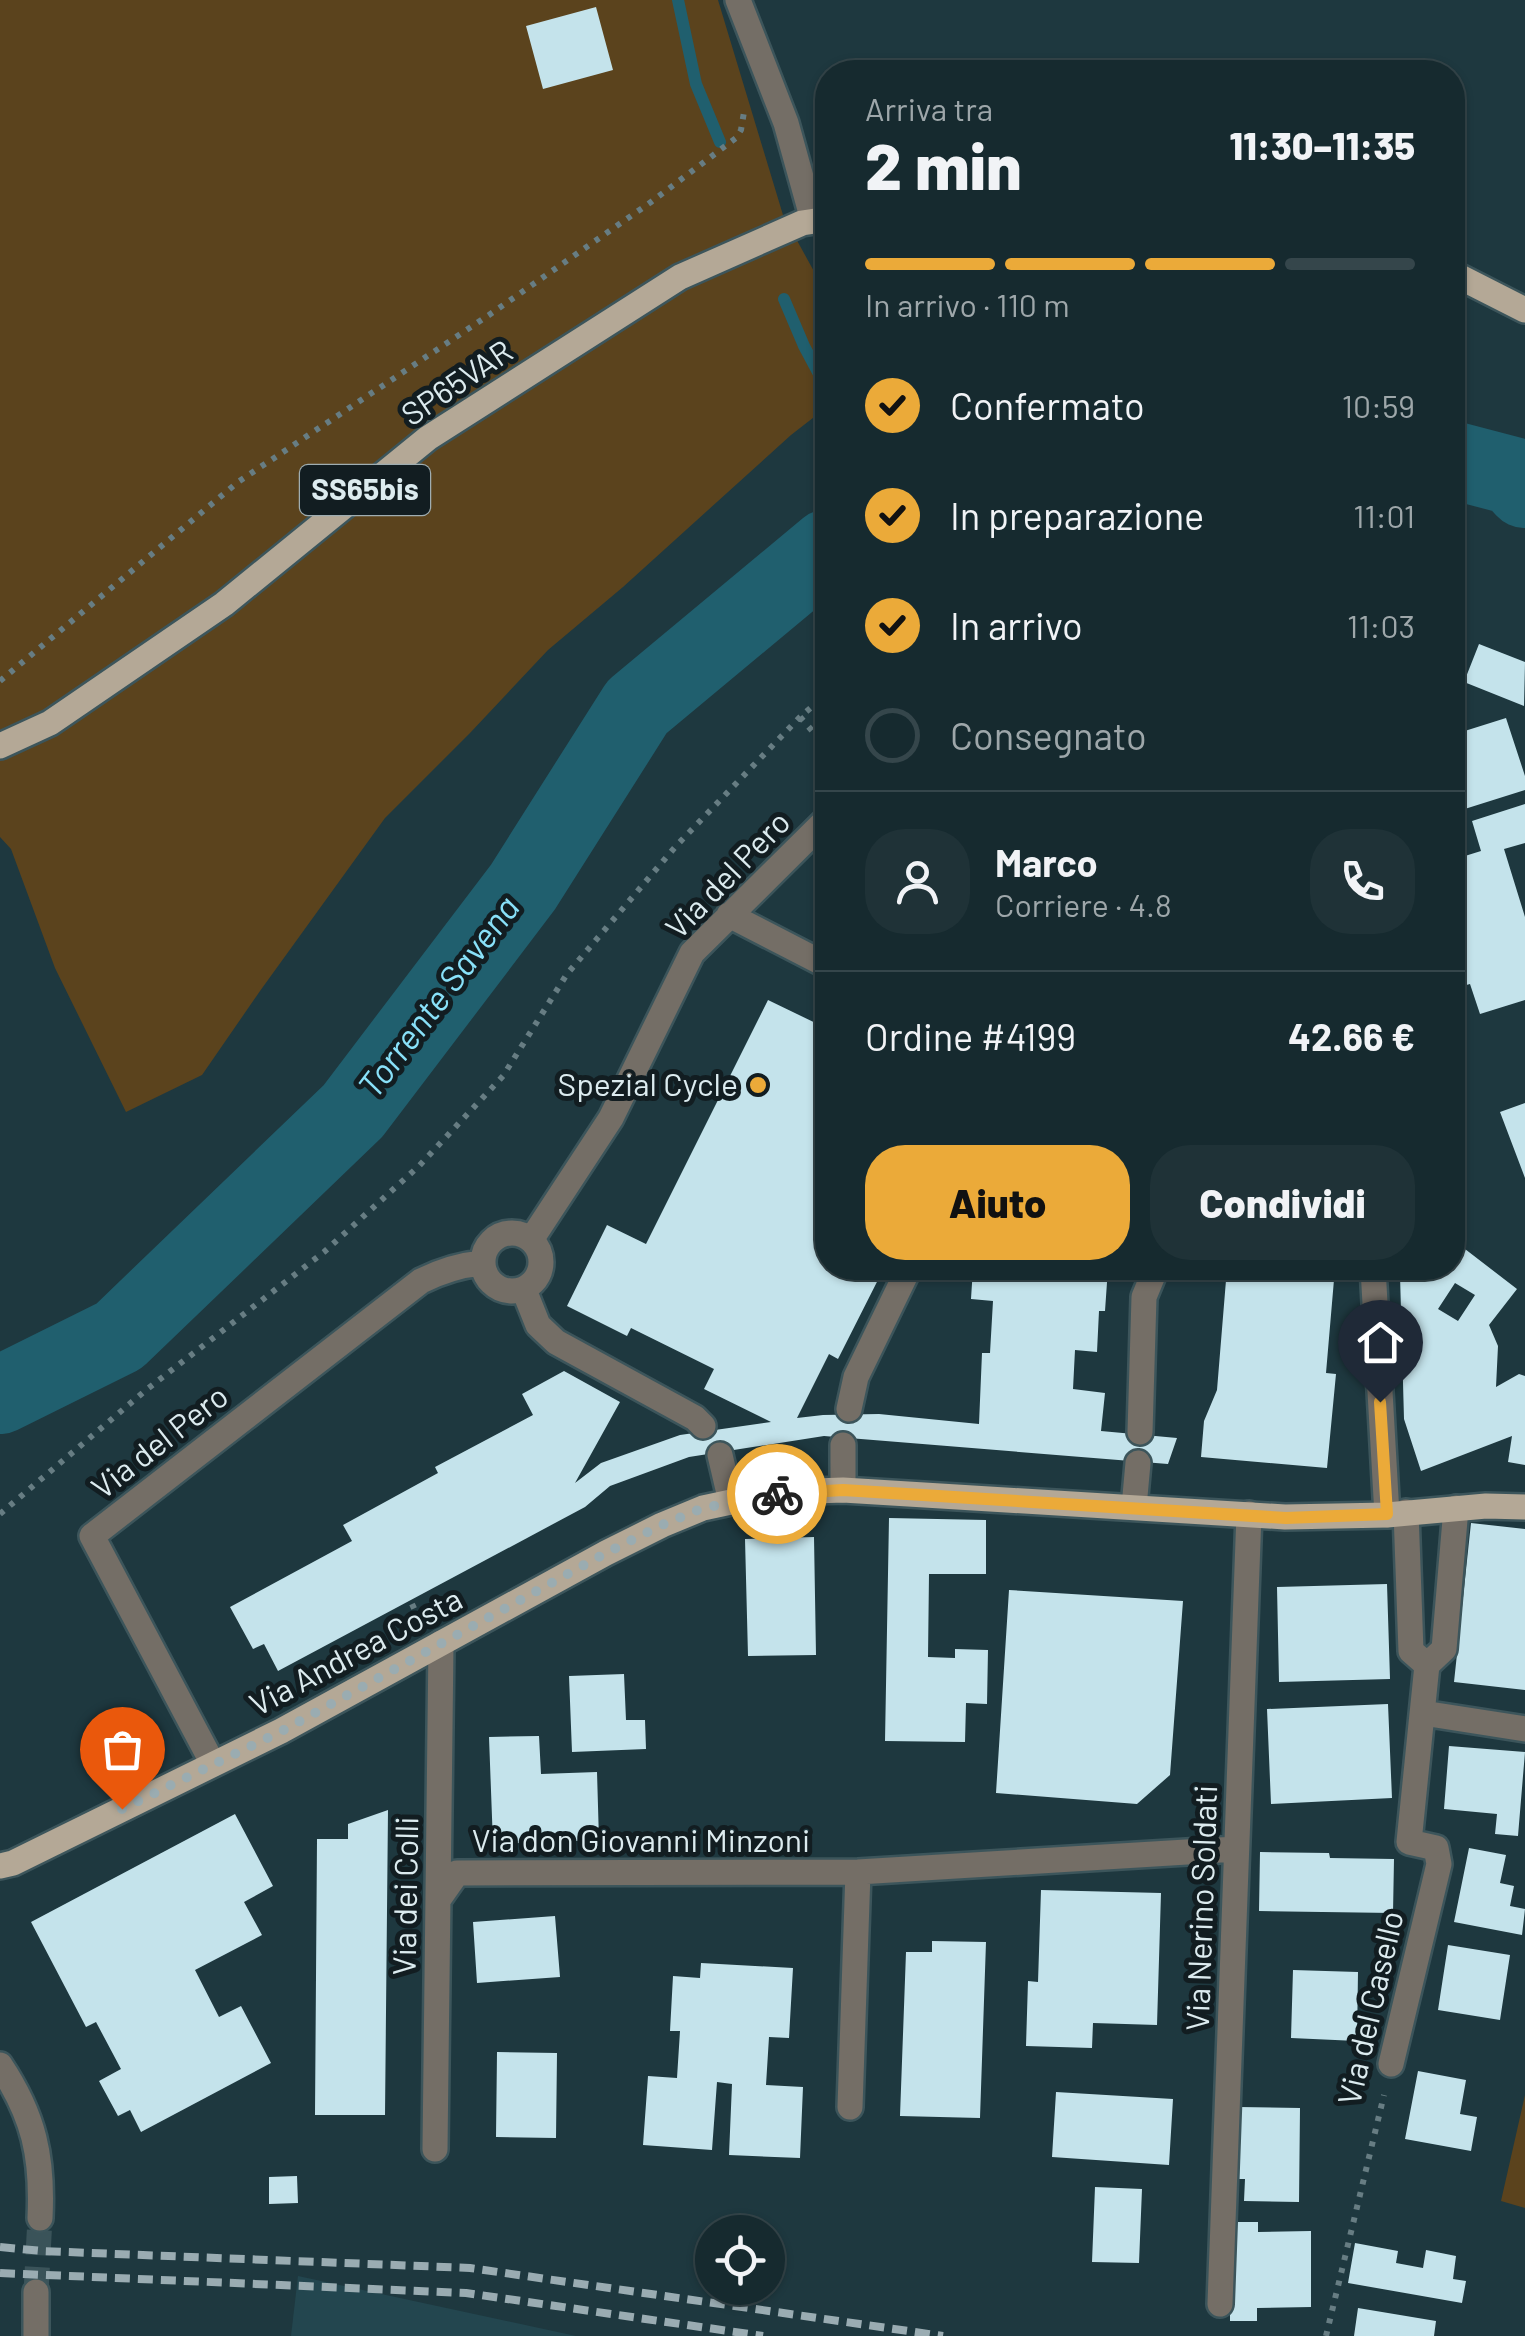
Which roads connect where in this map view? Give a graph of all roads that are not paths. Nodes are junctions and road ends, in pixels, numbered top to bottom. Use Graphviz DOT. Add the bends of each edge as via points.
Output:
graph roads {
  1 [pos="738,0"];
  2 [pos="814,218"];
  3 [pos="1465,280"];
  4 [pos="1525,310"];
  5 [pos="0,746"];
  6 [pos="815,831"];
  7 [pos="729,916"];
  8 [pos="815,959"];
  9 [pos="531,1240"];
  10 [pos="482,1263"];
  11 [pos="903,1280"];
  12 [pos="1151,1280"];
  13 [pos="1373,1280"];
  14 [pos="524,1290"];
  15 [pos="849,1409"];
  16 [pos="703,1426"];
  17 [pos="1140,1432"];
  18 [pos="843,1445"];
  19 [pos="720,1454"];
  20 [pos="1138,1463"];
  21 [pos="843,1490"];
  22 [pos="730,1502"];
  23 [pos="1134,1506"];
  24 [pos="1525,1506"];
  25 [pos="1456,1508"];
  26 [pos="1397,1513"];
  27 [pos="1249,1514"];
  28 [pos="441,1643"];
  29 [pos="1428,1665"];
  30 [pos="1423,1713"];
  31 [pos="1525,1729"];
  32 [pos="213,1764"];
  33 [pos="1236,1849"];
  34 [pos="4,1868"];
  35 [pos="858,1872"];
  36 [pos="438,1900"];
  37 [pos="1391,2064"];
  38 [pos="0,2065"];
  39 [pos="850,2108"];
  40 [pos="436,2149"];
  41 [pos="40,2218"];
  42 [pos="36,2292"];
  43 [pos="1220,2304"];
  44 [pos="36,2336"];
  1 -- 2 [label="street"];
  2 -- 5 [label="main road, SP65VAR / SS65bis" via="680,277 428,438 224,604 50,723"];
  3 -- 4 [label="main road"];
  6 -- 7 [label="street, Via del Pero"];
  7 -- 8 [label="street"];
  7 -- 9 [label="street, Via del Pero" via="692,953 611,1118"];
  9 -- 10 [label="street, Via del Pero" via="494,1238"];
  9 -- 14 [label="street" via="541,1267"];
  10 -- 14 [label="street" via="496,1287"];
  10 -- 32 [label="street, Via del Pero" via="421,1281 92,1536"];
  11 -- 15 [label="street" via="856,1376"];
  12 -- 17 [label="street" via="1144,1296"];
  13 -- 26 [label="street"];
  14 -- 16 [label="street" via="538,1325 556,1342"];
  18 -- 21 [label="street"];
  19 -- 22 [label="street"];
  20 -- 23 [label="street"];
  21 -- 22 [label="main road, Via Andrea Costa"];
  21 -- 23 [label="main road, Via Andrea Costa"];
  22 -- 28 [label="main road, Via Andrea Costa" via="662,1525"];
  23 -- 27 [label="main road, Via Andrea Costa"];
  24 -- 25 [label="main road, Via Andrea Costa"];
  25 -- 26 [label="main road, Via Andrea Costa"];
  25 -- 29 [label="street, Via del Casello" via="1444,1649"];
  26 -- 27 [label="main road, Via Andrea Costa"];
  26 -- 29 [label="street, Via del Casello" via="1411,1651"];
  27 -- 33 [label="street, Via Nerino Soldati"];
  28 -- 32 [label="main road, Via Andrea Costa"];
  28 -- 36 [label="street, Via dei Colli"];
  29 -- 30 [label="street, Via del Casello"];
  30 -- 31 [label="street"];
  30 -- 37 [label="street, Via del Casello" via="1409,1842 1436,1848 1439,1864"];
  32 -- 34 [label="main road, Via Andrea Costa"];
  33 -- 35 [label="street, Via don Giovanni Minzoni"];
  33 -- 43 [label="street, Via Nerino Soldati"];
  35 -- 36 [label="street, Via don Giovanni Minzoni" via="457,1873"];
  35 -- 39 [label="street"];
  36 -- 40 [label="street, Via dei Colli"];
  38 -- 41 [label="street" via="38,2150"];
  42 -- 44 [label="street"];
}
